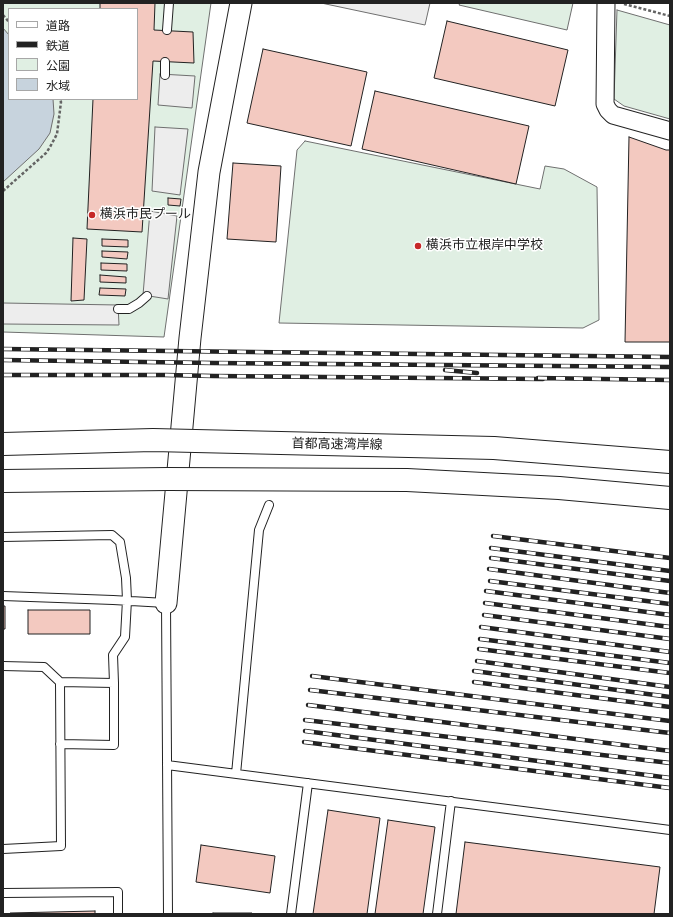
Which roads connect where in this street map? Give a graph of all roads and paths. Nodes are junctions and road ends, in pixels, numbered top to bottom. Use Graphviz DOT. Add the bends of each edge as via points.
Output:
graph roads {
  1 [pos="169,3"];
  2 [pos="241,3"];
  3 [pos="606,3"];
  4 [pos="622,3"];
  5 [pos="670,16"];
  6 [pos="166,30"];
  7 [pos="166,62"];
  8 [pos="165,74"];
  9 [pos="60,100"];
  10 [pos="670,131"];
  11 [pos="3,191"];
  12 [pos="147,296"];
  13 [pos="118,309"];
  14 [pos="3,444"];
  15 [pos="670,462"];
  16 [pos="3,481"];
  17 [pos="670,498"];
  18 [pos="269,505"];
  19 [pos="3,537"];
  20 [pos="3,596"];
  21 [pos="127,600"];
  22 [pos="166,603"];
  23 [pos="3,666"];
  24 [pos="60,682"];
  25 [pos="114,683"];
  26 [pos="60,744"];
  27 [pos="167,765"];
  28 [pos="236,774"];
  29 [pos="308,783"];
  30 [pos="451,801"];
  31 [pos="670,830"];
  32 [pos="3,849"];
  33 [pos="3,893"];
  34 [pos="118,914"];
  35 [pos="168,914"];
  36 [pos="291,914"];
  37 [pos="437,914"];
  1 -- 6 [label="lane"];
  2 -- 22 [label="street" via="209,172 190,338"];
  3 -- 10 [label="street" via="605,104 608,110 613,115"];
  4 -- 5 [label="path"];
  7 -- 8 [label="lane"];
  9 -- 11 [label="path" via="57,134 50,147"];
  12 -- 13 [label="lane" via="129,309"];
  14 -- 15 [label="highway, 首都高速湾岸線, bridge" via="153,440 494,448"];
  16 -- 17 [label="highway, bridge" via="407,480 558,488"];
  18 -- 28 [label="lane" via="259,530"];
  19 -- 21 [label="lane" via="112,534 120,542"];
  20 -- 21 [label="lane"];
  21 -- 22 [label="lane"];
  21 -- 25 [label="lane" via="125,637 114,655"];
  22 -- 27 [label="lane"];
  23 -- 24 [label="lane" via="44,666"];
  24 -- 25 [label="lane"];
  24 -- 26 [label="lane"];
  25 -- 26 [label="lane" via="114,746"];
  26 -- 32 [label="lane" via="60,846"];
  27 -- 28 [label="lane"];
  27 -- 35 [label="lane"];
  28 -- 29 [label="lane"];
  29 -- 30 [label="lane"];
  29 -- 36 [label="lane"];
  30 -- 31 [label="lane"];
  30 -- 37 [label="lane"];
  33 -- 34 [label="lane" via="118,892"];
}
